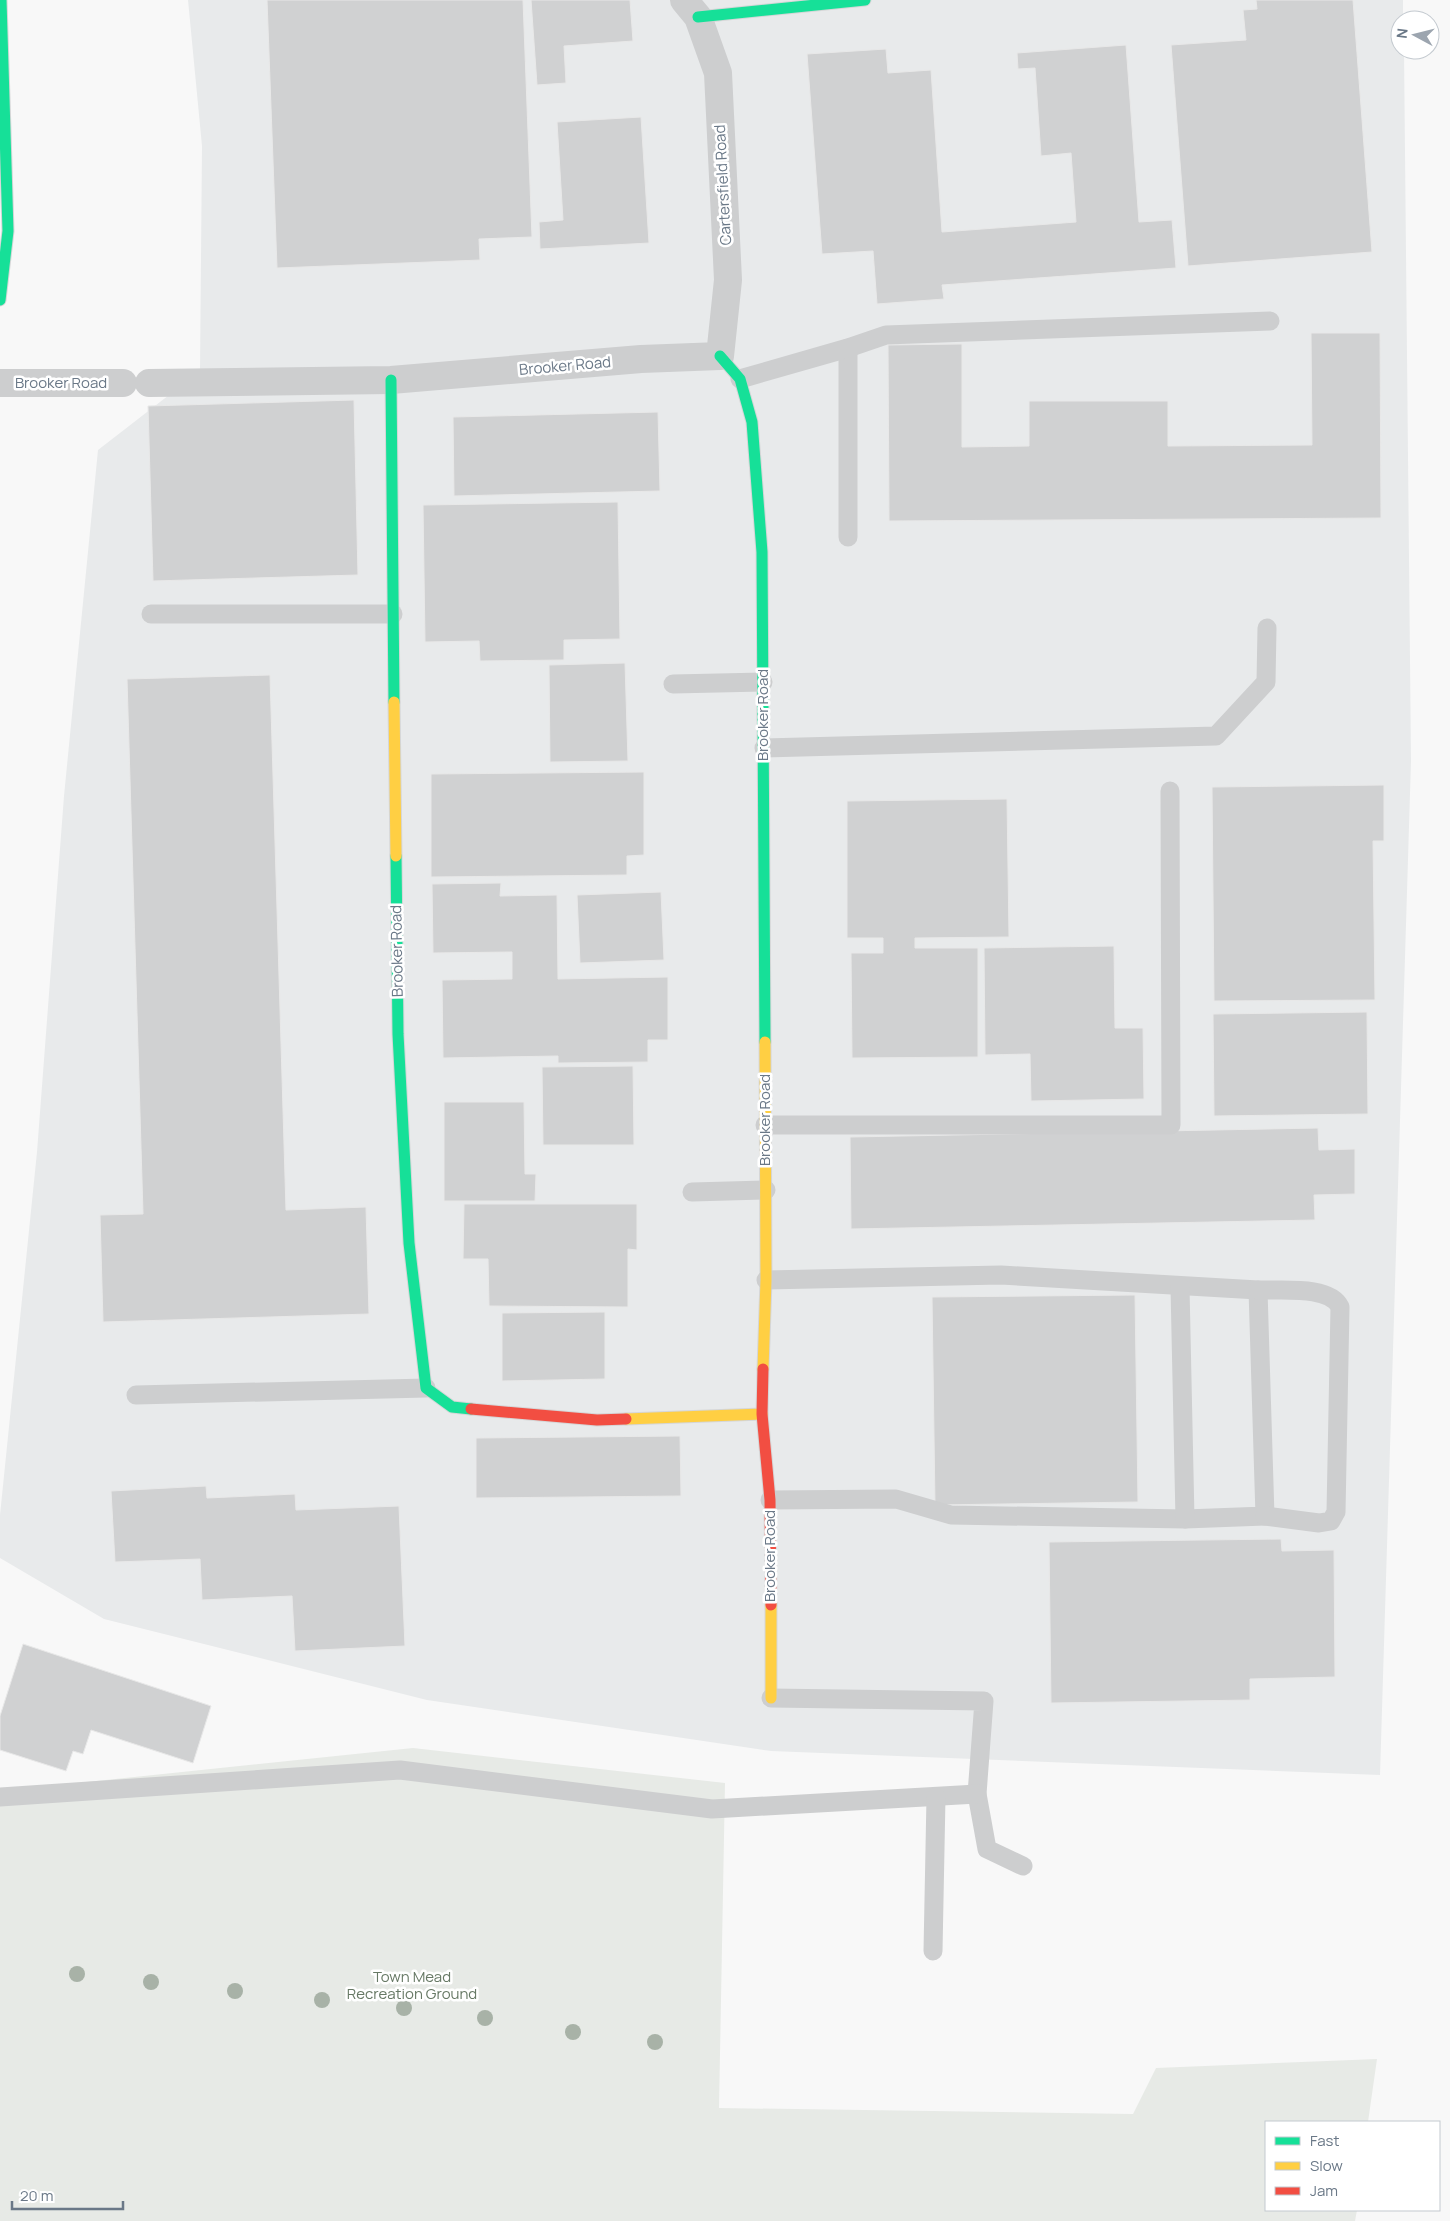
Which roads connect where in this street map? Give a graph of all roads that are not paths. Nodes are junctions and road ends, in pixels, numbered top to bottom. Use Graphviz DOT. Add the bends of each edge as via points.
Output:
graph roads {
  1 [pos="1,0"];
  2 [pos="866,0"];
  3 [pos="691,9"];
  4 [pos="0,300"];
  5 [pos="1270,321"];
  6 [pos="848,348"];
  7 [pos="720,356"];
  8 [pos="740,379"];
  9 [pos="391,380"];
  10 [pos="0,382"];
  11 [pos="848,537"];
  12 [pos="151,614"];
  13 [pos="393,614"];
  14 [pos="1267,628"];
  15 [pos="763,682"];
  16 [pos="673,684"];
  17 [pos="764,748"];
  18 [pos="1170,791"];
  19 [pos="765,1125"];
  20 [pos="766,1190"];
  21 [pos="692,1192"];
  22 [pos="766,1280"];
  23 [pos="1180,1287"];
  24 [pos="1258,1290"];
  25 [pos="426,1388"];
  26 [pos="136,1395"];
  27 [pos="762,1414"];
  28 [pos="770,1500"];
  29 [pos="1264,1516"];
  30 [pos="1185,1519"];
  31 [pos="771,1698"];
  32 [pos="976,1794"];
  33 [pos="0,1797"];
  34 [pos="936,1797"];
  35 [pos="1023,1866"];
  36 [pos="934,1951"];
  1 -- 4 [label="street" via="8,231"];
  2 -- 3 [label="street, Cartersfield Road"];
  3 -- 7 [label="street, Cartersfield Road" via="718,73 728,280"];
  5 -- 6 [label="lane" via="886,335"];
  6 -- 8 [label="lane"];
  6 -- 11 [label="lane"];
  7 -- 8 [label="street, Brooker Road"];
  7 -- 9 [label="street, Brooker Road"];
  8 -- 15 [label="street, Brooker Road" via="752,422 762,552"];
  9 -- 10 [label="street, Brooker Road"];
  9 -- 13 [label="street, Brooker Road"];
  12 -- 13 [label="lane"];
  13 -- 25 [label="street, Brooker Road" via="398,1034 409,1243"];
  14 -- 17 [label="lane" via="1266,682 1216,736"];
  15 -- 16 [label="lane"];
  15 -- 17 [label="street, Brooker Road"];
  17 -- 19 [label="street, Brooker Road"];
  18 -- 19 [label="lane" via="1171,1125"];
  19 -- 20 [label="street, Brooker Road"];
  20 -- 21 [label="lane"];
  20 -- 22 [label="street, Brooker Road"];
  22 -- 23 [label="lane" via="1002,1275"];
  22 -- 27 [label="street, Brooker Road"];
  23 -- 24 [label="lane"];
  23 -- 30 [label="lane"];
  24 -- 29 [label="lane"];
  24 -- 29 [label="lane" via="1324,1293 1336,1299 1340,1308 1336,1512 1331,1520 1319,1523"];
  25 -- 26 [label="lane"];
  25 -- 27 [label="street" via="452,1407 597,1420"];
  27 -- 28 [label="street, Brooker Road"];
  28 -- 30 [label="lane" via="896,1499 951,1515"];
  28 -- 31 [label="street, Brooker Road"];
  29 -- 30 [label="lane"];
  31 -- 32 [label="lane" via="984,1701"];
  32 -- 34 [label="lane"];
  32 -- 35 [label="lane" via="987,1849"];
  33 -- 34 [label="lane" via="400,1770 712,1809"];
  34 -- 36 [label="lane"];
}
